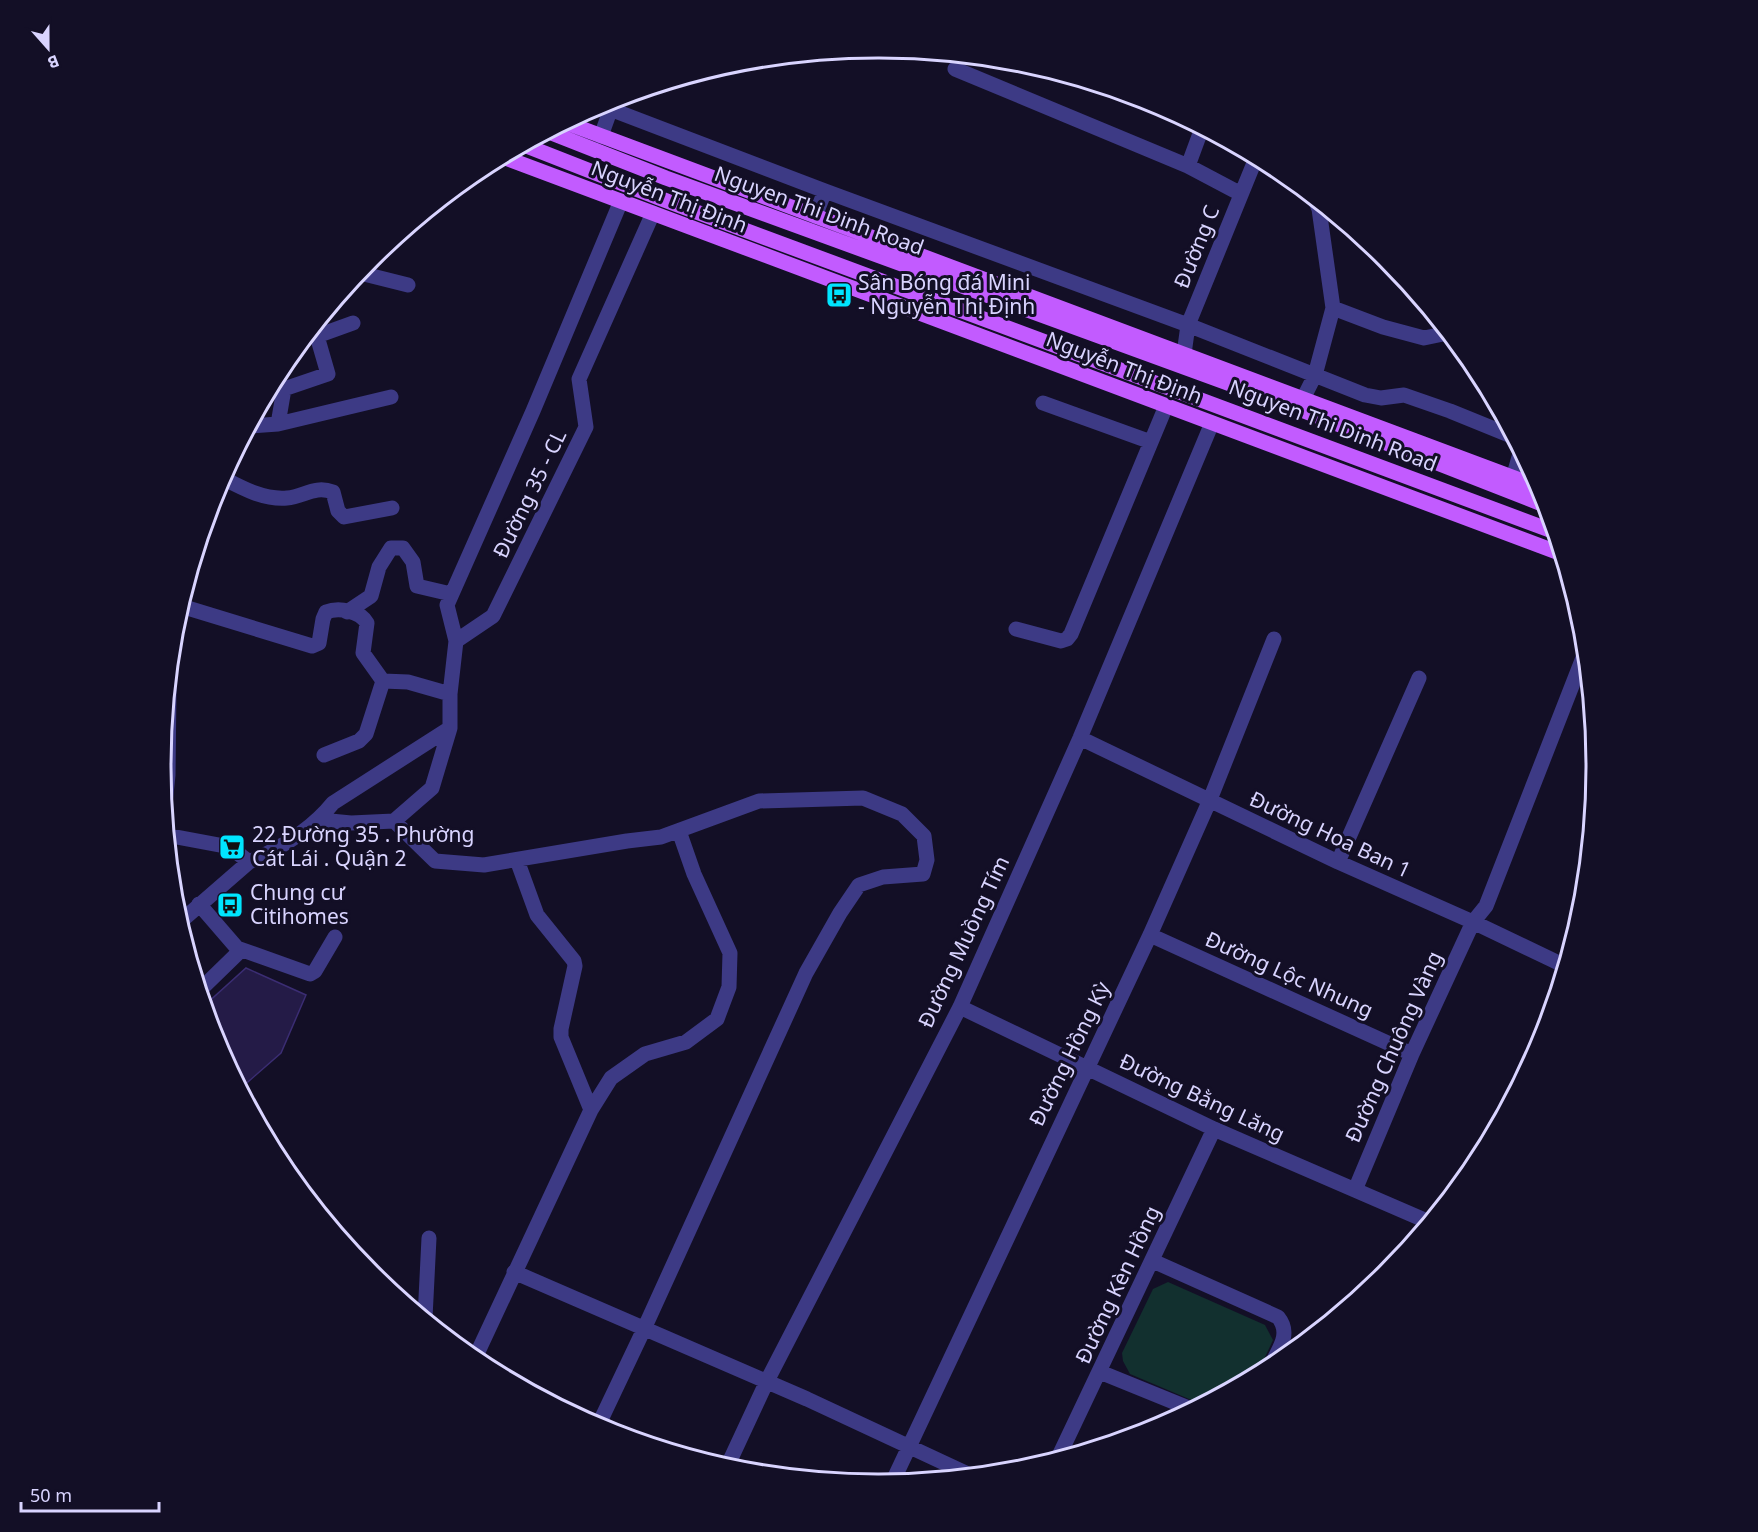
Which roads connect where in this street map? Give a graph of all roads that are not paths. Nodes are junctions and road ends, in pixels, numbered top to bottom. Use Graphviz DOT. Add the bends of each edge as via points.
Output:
graph roads {
  1 [pos="955,69"];
  2 [pos="620,107"];
  3 [pos="609,111"];
  4 [pos="576,126"];
  5 [pos="559,135"];
  6 [pos="1199,135"];
  7 [pos="601,136"];
  8 [pos="532,149"];
  9 [pos="637,157"];
  10 [pos="513,161"];
  11 [pos="674,163"];
  12 [pos="1188,166"];
  13 [pos="1253,166"];
  14 [pos="666,178"];
  15 [pos="627,184"];
  16 [pos="825,191"];
  17 [pos="1241,194"];
  18 [pos="659,198"];
  19 [pos="621,201"];
  20 [pos="653,213"];
  21 [pos="1322,215"];
  22 [pos="815,216"];
  23 [pos="370,276"];
  24 [pos="408,285"];
  25 [pos="1333,308"];
  26 [pos="353,323"];
  27 [pos="1188,325"];
  28 [pos="1440,335"];
  29 [pos="317,336"];
  30 [pos="317,336"];
  31 [pos="1183,360"];
  32 [pos="1315,375"];
  33 [pos="1230,377"];
  34 [pos="1173,388"];
  35 [pos="391,397"];
  36 [pos="1043,403"];
  37 [pos="1301,404"];
  38 [pos="1166,406"];
  39 [pos="1218,406"];
  40 [pos="1212,423"];
  41 [pos="278,424"];
  42 [pos="259,425"];
  43 [pos="1503,433"];
  44 [pos="1151,442"];
  45 [pos="1516,469"];
  46 [pos="231,482"];
  47 [pos="1527,483"];
  48 [pos="392,508"];
  49 [pos="1545,528"];
  50 [pos="1552,550"];
  51 [pos="451,594"];
  52 [pos="190,609"];
  53 [pos="347,612"];
  54 [pos="1016,629"];
  55 [pos="1274,639"];
  56 [pos="456,641"];
  57 [pos="1579,668"];
  58 [pos="1419,678"];
  59 [pos="383,681"];
  60 [pos="450,694"];
  61 [pos="450,728"];
  62 [pos="1080,738"];
  63 [pos="324,755"];
  64 [pos="1209,802"];
  65 [pos="320,820"];
  66 [pos="394,821"];
  67 [pos="679,831"];
  68 [pos="176,837"];
  69 [pos="517,860"];
  70 [pos="249,862"];
  71 [pos="1338,862"];
  72 [pos="199,904"];
  73 [pos="188,915"];
  74 [pos="1473,922"];
  75 [pos="1150,935"];
  76 [pos="335,938"];
  77 [pos="237,948"];
  78 [pos="1558,963"];
  79 [pos="206,984"];
  80 [pos="960,1007"];
  81 [pos="1412,1053"];
  82 [pos="1087,1066"];
  83 [pos="591,1110"];
  84 [pos="1214,1129"];
  85 [pos="1356,1190"];
  86 [pos="1422,1219"];
  87 [pos="429,1238"];
  88 [pos="1153,1261"];
  89 [pos="514,1272"];
  90 [pos="425,1308"];
  91 [pos="644,1329"];
  92 [pos="479,1349"];
  93 [pos="1279,1349"];
  94 [pos="1100,1372"];
  95 [pos="767,1381"];
  96 [pos="1182,1405"];
  97 [pos="602,1417"];
  98 [pos="908,1446"];
  99 [pos="1062,1449"];
  100 [pos="731,1458"];
  101 [pos="956,1469"];
  102 [pos="896,1473"];
  1 -- 12 [label="street"];
  2 -- 16 [label="street"];
  3 -- 7 [label="street"];
  4 -- 7 [label="main road, Nguyễn Thị Định"];
  5 -- 9 [label="main road, Nguyen Thi Dinh Road"];
  6 -- 12 [label="street"];
  7 -- 9 [label="main road, Nguyễn Thị Định"];
  8 -- 15 [label="main road, Nguyen Thi Dinh Road"];
  9 -- 11 [label="main road, Nguyễn Thị Định"];
  9 -- 14 [label="main road, Nguyen Thi Dinh Road"];
  9 -- 15 [label="main road"];
  10 -- 19 [label="main road, Nguyễn Thị Định"];
  11 -- 14 [label="main road"];
  11 -- 22 [label="main road, Nguyễn Thị Định"];
  12 -- 17 [label="street"];
  13 -- 17 [label="street, Đường C"];
  14 -- 18 [label="main road"];
  14 -- 31 [label="main road, Nguyen Thi Dinh Road"];
  15 -- 18 [label="main road, Nguyen Thi Dinh Road"];
  15 -- 19 [label="main road"];
  16 -- 22 [label="street"];
  16 -- 27 [label="street"];
  17 -- 27 [label="street, Đường C"];
  18 -- 20 [label="main road"];
  18 -- 34 [label="main road, Nguyen Thi Dinh Road"];
  19 -- 20 [label="main road, Nguyễn Thị Định"];
  19 -- 51 [label="street, Đường 35 - CL"];
  20 -- 38 [label="main road, Nguyễn Thị Định"];
  20 -- 56 [label="street, Đường 35 - CL" via="579,380 586,427 493,616"];
  21 -- 25 [label="street"];
  22 -- 31 [label="main road, Nguyễn Thị Định"];
  23 -- 24 [label="street"];
  25 -- 28 [label="street" via="1425,338"];
  25 -- 32 [label="street"];
  26 -- 30 [label="street"];
  27 -- 31 [label="street, Đường C"];
  27 -- 32 [label="street"];
  29 -- 41 [label="street" via="328,374 284,389"];
  31 -- 33 [label="main road, Nguyễn Thị Định"];
  31 -- 34 [label="main road"];
  32 -- 37 [label="street"];
  32 -- 43 [label="street" via="1365,395 1404,395"];
  33 -- 37 [label="main road, Nguyễn Thị Định"];
  33 -- 39 [label="main road"];
  34 -- 38 [label="main road"];
  34 -- 39 [label="main road, Nguyen Thi Dinh Road"];
  35 -- 41 [label="street"];
  36 -- 44 [label="street"];
  37 -- 45 [label="main road, Nguyễn Thị Định"];
  38 -- 40 [label="main road, Nguyễn Thị Định"];
  38 -- 44 [label="street"];
  39 -- 40 [label="main road"];
  39 -- 49 [label="main road, Nguyen Thi Dinh Road"];
  40 -- 50 [label="main road, Nguyễn Thị Định"];
  40 -- 62 [label="street, Đường Muồng Tím"];
  41 -- 42 [label="street"];
  44 -- 54 [label="street" via="1071,634 1061,641"];
  45 -- 47 [label="main road"];
  46 -- 48 [label="street" via="251,493 286,498 323,488 333,492 344,517"];
  51 -- 53 [label="street" via="417,586 413,562 403,548 391,548 379,567 371,596"];
  51 -- 56 [label="street, Đường 35 - CL" via="447,605"];
  52 -- 53 [label="street" via="312,646 319,643 326,612"];
  53 -- 59 [label="street" via="358,614 367,623 363,653"];
  55 -- 64 [label="street, Đường Hồng Kỳ"];
  56 -- 60 [label="street, Đường 35 - CL"];
  57 -- 74 [label="street, Đường Chuông Vàng" via="1486,906"];
  58 -- 71 [label="street"];
  59 -- 60 [label="street" via="408,682"];
  59 -- 63 [label="street" via="366,734 359,741"];
  60 -- 61 [label="street, Đường 35 - CL"];
  61 -- 65 [label="street" via="333,803"];
  61 -- 66 [label="street, Đường 35 - CL" via="432,788"];
  62 -- 64 [label="street, Đường Hoa Ban 1"];
  62 -- 80 [label="street, Đường Muồng Tím"];
  64 -- 71 [label="street, Đường Hoa Ban 1"];
  64 -- 75 [label="street, Đường Hồng Kỳ"];
  65 -- 66 [label="street"];
  65 -- 70 [label="street"];
  66 -- 69 [label="street" via="435,861 484,865"];
  67 -- 69 [label="street"];
  67 -- 83 [label="street" via="730,953 729,987 717,1019 686,1042 645,1053 611,1078"];
  67 -- 91 [label="street" via="759,801 863,798 902,814 924,836 927,860 923,874 883,877 859,885 806,972"];
  68 -- 70 [label="street" via="230,847"];
  69 -- 83 [label="street" via="537,915 574,962 561,1037"];
  70 -- 72 [label="street"];
  71 -- 74 [label="street, Đường Hoa Ban 1"];
  72 -- 73 [label="street"];
  72 -- 77 [label="street"];
  74 -- 78 [label="street, Đường Hoa Ban 1"];
  74 -- 81 [label="street, Đường Chuông Vàng"];
  75 -- 81 [label="street, Đường Lộc Nhung"];
  75 -- 82 [label="street, Đường Hồng Kỳ"];
  76 -- 77 [label="street" via="310,974"];
  77 -- 79 [label="street" via="237,954"];
  80 -- 82 [label="street, Đường Bằng Lăng"];
  80 -- 95 [label="street, Đường Muồng Tím"];
  81 -- 85 [label="street, Đường Chuông Vàng"];
  82 -- 84 [label="street, Đường Bằng Lăng"];
  82 -- 98 [label="street, Đường Hồng Kỳ"];
  83 -- 89 [label="street"];
  84 -- 85 [label="street, Đường Bằng Lăng"];
  84 -- 88 [label="street, Đường Kèn Hồng"];
  85 -- 86 [label="street, Đường Bằng Lăng"];
  87 -- 90 [label="street"];
  88 -- 93 [label="street" via="1278,1317 1286,1329"];
  88 -- 94 [label="street, Đường Kèn Hồng"];
  89 -- 91 [label="street"];
  89 -- 92 [label="street"];
  91 -- 95 [label="street"];
  91 -- 97 [label="street"];
  94 -- 96 [label="street"];
  94 -- 99 [label="street, Đường Kèn Hồng"];
  95 -- 98 [label="street"];
  95 -- 100 [label="street, Đường Muồng Tím"];
  98 -- 101 [label="street"];
  98 -- 102 [label="street, Đường Hồng Kỳ"];
}
